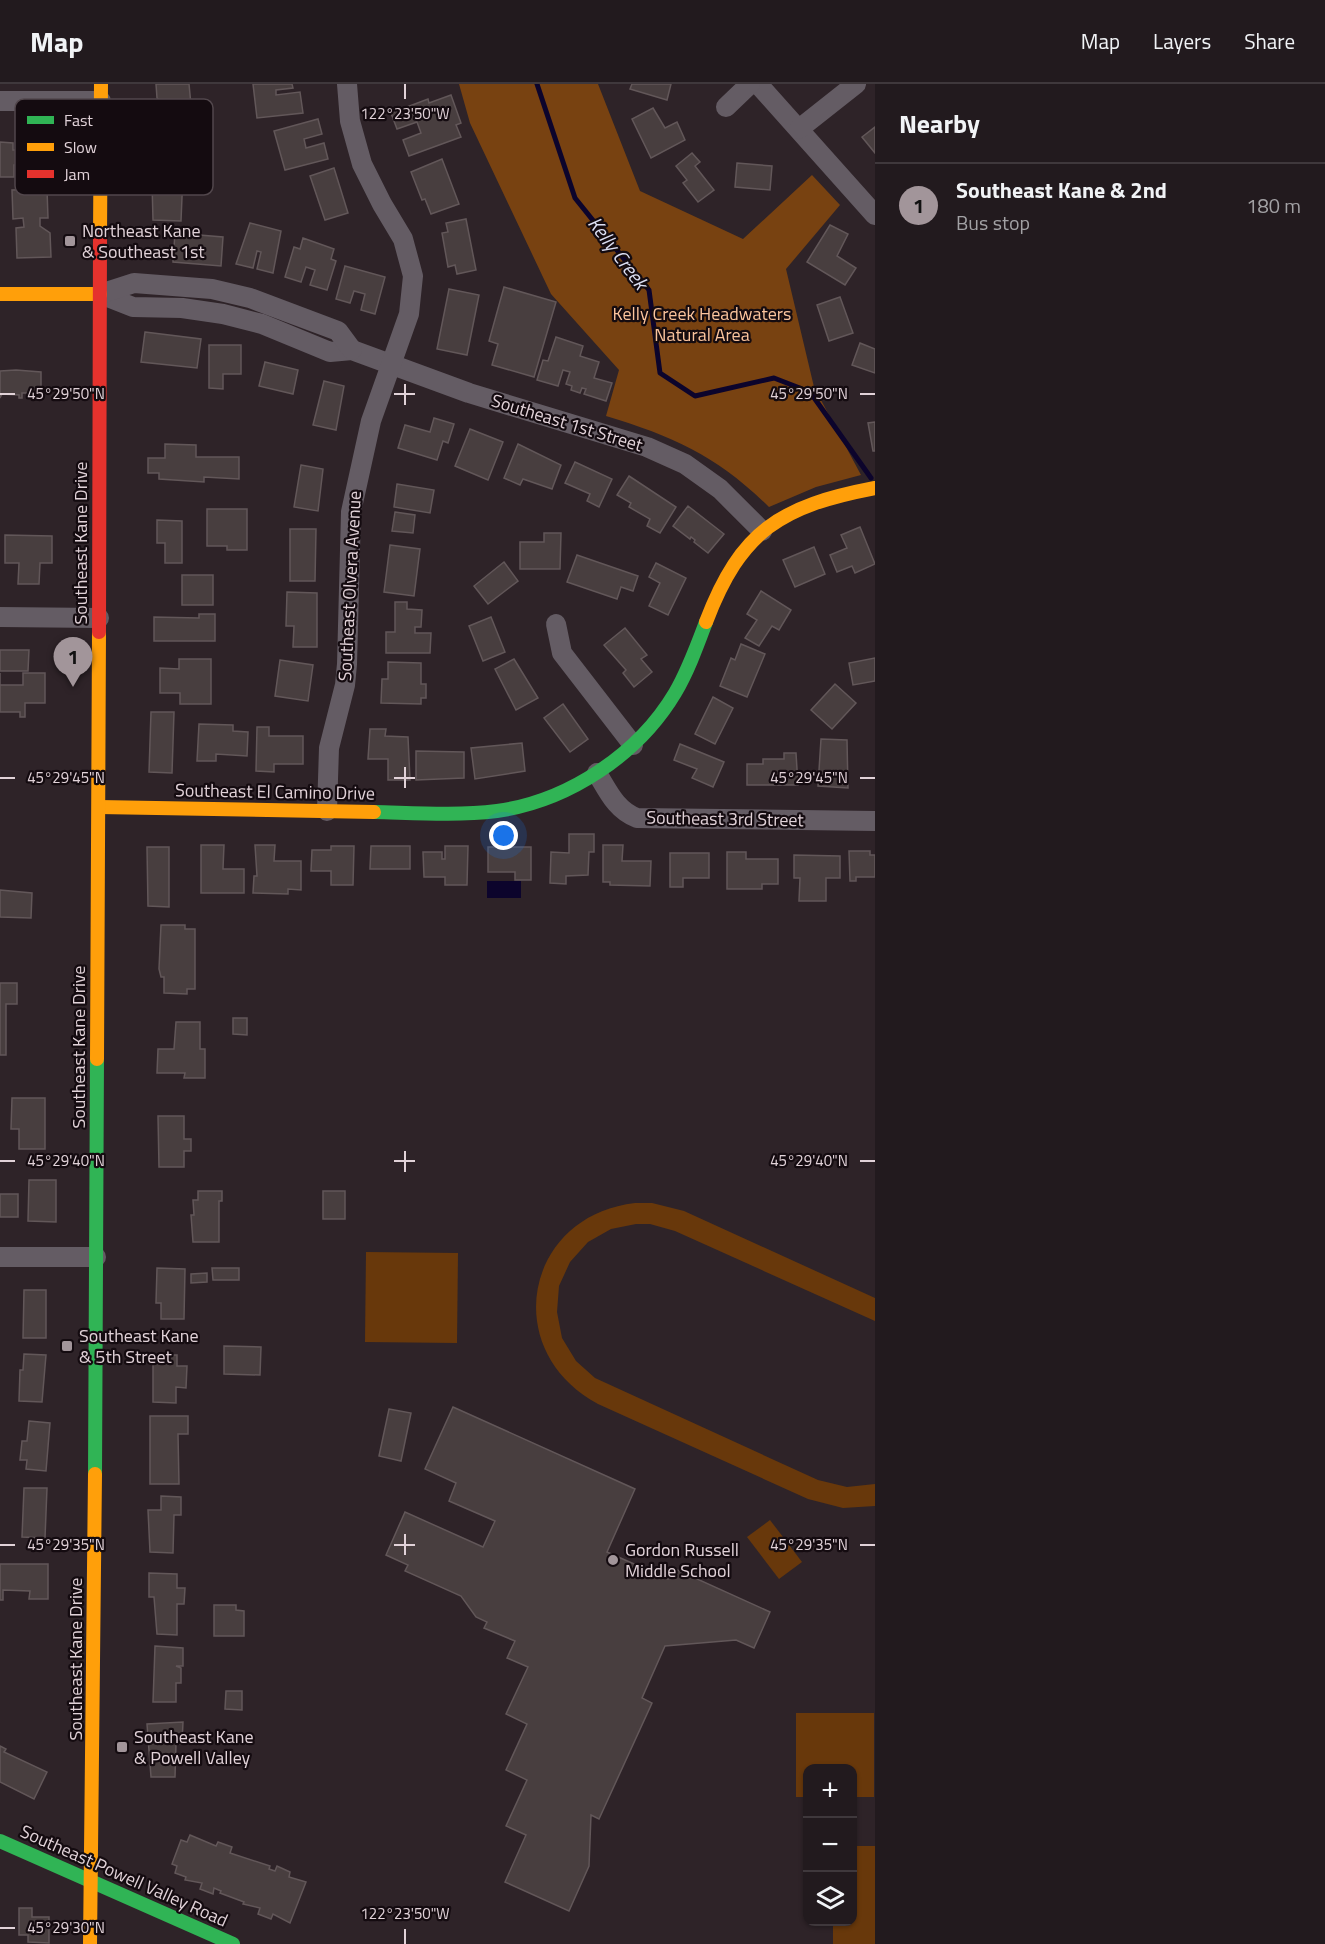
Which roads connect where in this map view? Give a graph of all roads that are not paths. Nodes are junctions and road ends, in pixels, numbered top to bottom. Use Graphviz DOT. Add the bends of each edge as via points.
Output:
graph roads {
  1 [pos="347,84"];
  2 [pos="750,84"];
  3 [pos="758,84"];
  4 [pos="856,84"];
  5 [pos="101,92"];
  6 [pos="0,100"];
  7 [pos="726,107"];
  8 [pos="799,129"];
  9 [pos="100,195"];
  10 [pos="875,215"];
  11 [pos="0,294"];
  12 [pos="100,294"];
  13 [pos="390,365"];
  14 [pos="875,488"];
  15 [pos="762,531"];
  16 [pos="0,617"];
  17 [pos="99,618"];
  18 [pos="556,624"];
  19 [pos="633,744"];
  20 [pos="597,773"];
  21 [pos="99,807"];
  22 [pos="327,811"];
  23 [pos="875,821"];
  24 [pos="0,1257"];
  25 [pos="96,1257"];
  26 [pos="0,1842"];
  27 [pos="91,1884"];
  28 [pos="90,1944"];
  29 [pos="233,1944"];
  1 -- 13 [label="street, Southeast Olvera Avenue" via="350,121 362,164 410,257 413,295"];
  2 -- 7 [label="street"];
  3 -- 8 [label="street"];
  4 -- 8 [label="street"];
  5 -- 6 [label="street"];
  8 -- 10 [label="street"];
  9 -- 12 [label="main road, Southeast Kane Drive"];
  11 -- 12 [label="main road, Southeast 1st Street"];
  12 -- 13 [label="street, Southeast 1st Street" via="133,307 222,314 262,324 330,352 352,350"];
  12 -- 17 [label="main road, Southeast Kane Drive"];
  13 -- 15 [label="street, Southeast 1st Street" via="647,447 685,464 720,489"];
  13 -- 22 [label="street, Southeast Olvera Avenue" via="371,422 351,512 347,664 328,748"];
  14 -- 15 [label="main road, Southeast El Camino Drive" via="814,502"];
  15 -- 19 [label="main road, Southeast El Camino Drive" via="735,560 715,594 686,672 671,698"];
  16 -- 17 [label="street"];
  17 -- 21 [label="main road, Southeast Kane Drive"];
  18 -- 19 [label="street" via="562,653"];
  19 -- 20 [label="main road, Southeast El Camino Drive"];
  20 -- 22 [label="main road, Southeast El Camino Drive" via="533,803 485,813"];
  20 -- 23 [label="street, Southeast 3rd Street" via="617,805 637,818"];
  21 -- 22 [label="main road, Southeast El Camino Drive"];
  21 -- 25 [label="main road, Southeast Kane Drive"];
  24 -- 25 [label="street"];
  25 -- 27 [label="main road, Southeast Kane Drive"];
  26 -- 27 [label="main road, Southeast Powell Valley Road"];
  27 -- 28 [label="main road, Southeast Kane Drive"];
  27 -- 29 [label="main road, Southeast Powell Valley Road"];
}
